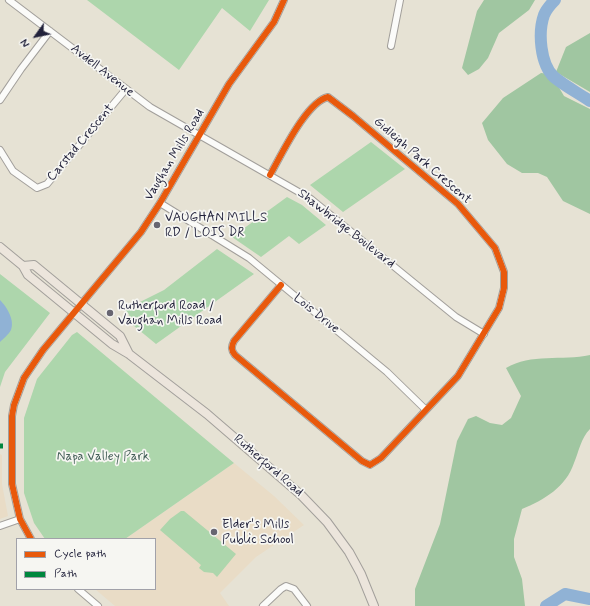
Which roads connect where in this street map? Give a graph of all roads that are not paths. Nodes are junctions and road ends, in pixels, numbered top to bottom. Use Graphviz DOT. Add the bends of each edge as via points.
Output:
graph roads {
  1 [pos="9,0"];
  2 [pos="284,0"];
  3 [pos="400,0"];
  4 [pos="50,31"];
  5 [pos="391,46"];
  6 [pos="126,89"];
  7 [pos="0,100"];
  8 [pos="200,135"];
  9 [pos="0,150"];
  10 [pos="270,175"];
  11 [pos="160,203"];
  12 [pos="0,247"];
  13 [pos="23,266"];
  14 [pos="281,285"];
  15 [pos="82,304"];
  16 [pos="74,313"];
  17 [pos="484,334"];
  18 [pos="129,354"];
  19 [pos="425,409"];
  20 [pos="20,519"];
  21 [pos="0,526"];
  22 [pos="30,538"];
  23 [pos="79,590"];
  24 [pos="98,606"];
  25 [pos="263,606"];
  26 [pos="307,606"];
  27 [pos="374,606"];
  1 -- 4 [label="street, Avdell Avenue"];
  2 -- 8 [label="street, Vaughan Mills Road" via="271,25 229,84"];
  3 -- 5 [label="street"];
  4 -- 6 [label="street, Avdell Avenue"];
  4 -- 7 [label="street"];
  6 -- 8 [label="street, Avdell Avenue" via="150,107"];
  6 -- 9 [label="street, Carstad Crescent" via="47,184 37,188 14,171"];
  8 -- 10 [label="street, Shawbridge Boulevard"];
  8 -- 11 [label="street, Vaughan Mills Road"];
  10 -- 17 [label="street, Shawbridge Boulevard" via="311,199 456,318"];
  10 -- 17 [label="street, Gidleigh Park Crescent" via="305,116 320,100 328,97 333,100 458,204 495,248 503,267 504,288 499,308"];
  11 -- 14 [label="street, Lois Drive" via="245,256"];
  11 -- 15 [label="street, Vaughan Mills Road" via="136,239"];
  12 -- 13 [label="main road, Rutherford Road"];
  13 -- 15 [label="main road, Rutherford Road" via="34,265"];
  13 -- 16 [label="main road, Rutherford Road" via="28,275"];
  14 -- 19 [label="street, Lois Drive" via="387,372"];
  14 -- 19 [label="street, Gidleigh Park Crescent" via="234,341 231,346 234,355 370,465 381,458"];
  15 -- 16 [label="street, Vaughan Mills Road"];
  15 -- 18 [label="main road, Rutherford Road" via="120,336"];
  16 -- 18 [label="main road, Rutherford Road" via="112,344"];
  16 -- 20 [label="street, Vaughan Mills Road" via="27,372 14,405 12,484"];
  17 -- 19 [label="street, Gidleigh Park Crescent" via="458,376"];
  18 -- 27 [label="main road, Rutherford Road" via="207,414 315,509 349,552"];
  20 -- 21 [label="street"];
  20 -- 22 [label="street, Vaughan Mills Road"];
  23 -- 24 [label="street"];
  25 -- 26 [label="street" via="286,586 294,589"];
}
